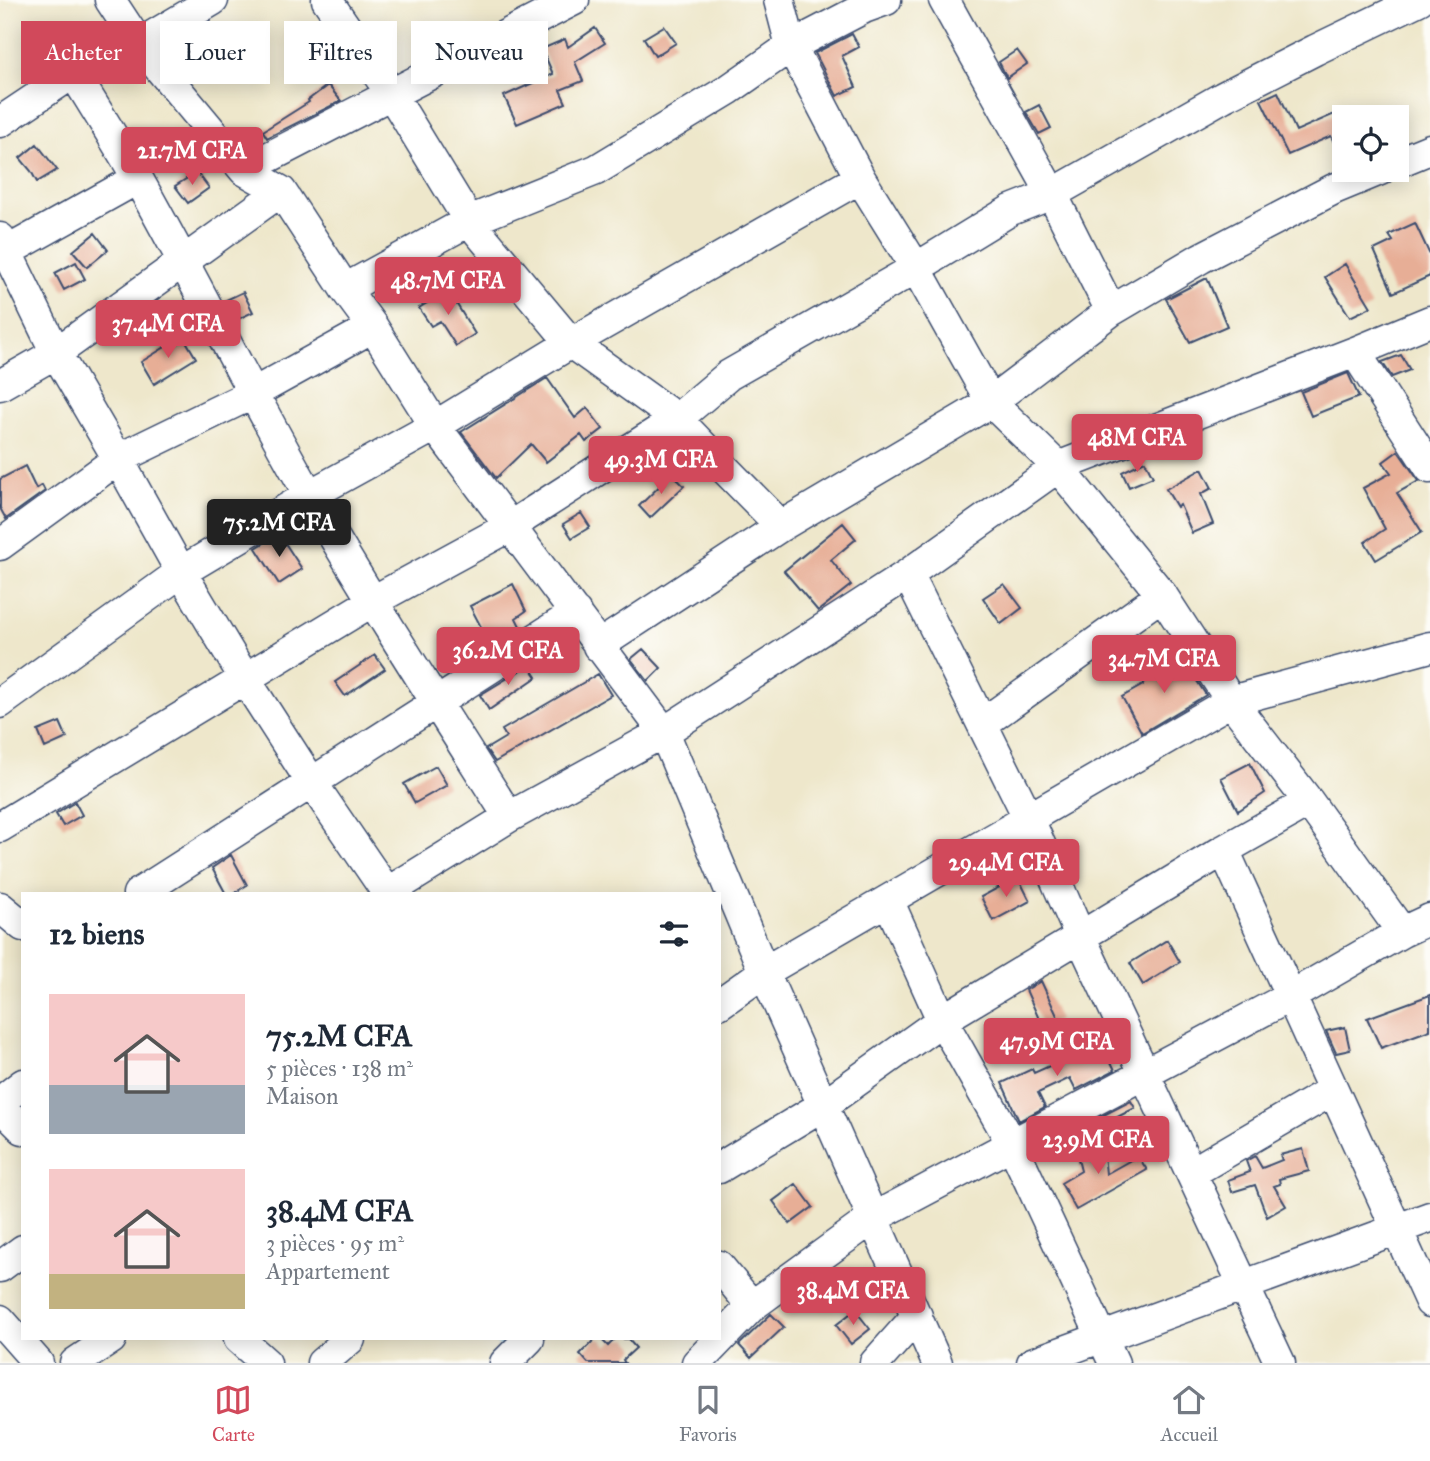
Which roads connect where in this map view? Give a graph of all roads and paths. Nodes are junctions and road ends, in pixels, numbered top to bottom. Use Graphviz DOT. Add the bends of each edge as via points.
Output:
graph roads {
  1 [pos="110,0"];
  2 [pos="213,0"];
  3 [pos="327,0"];
  4 [pos="574,0"];
  5 [pos="779,0"];
  6 [pos="886,0"];
  7 [pos="944,0"];
  8 [pos="1419,0"];
  9 [pos="124,21"];
  10 [pos="146,40"];
  11 [pos="791,46"];
  12 [pos="146,52"];
  13 [pos="55,84"];
  14 [pos="80,84"];
  15 [pos="393,95"];
  16 [pos="0,122"];
  17 [pos="1430,149"];
  18 [pos="1409,158"];
  19 [pos="244,170"];
  20 [pos="860,177"];
  21 [pos="138,179"];
  22 [pos="1352,182"];
  23 [pos="281,191"];
  24 [pos="1052,194"];
  25 [pos="469,221"];
  26 [pos="3,245"];
  27 [pos="183,262"];
  28 [pos="916,268"];
  29 [pos="345,289"];
  30 [pos="1111,311"];
  31 [pos="1430,321"];
  32 [pos="373,327"];
  33 [pos="571,343"];
  34 [pos="1355,352"];
  35 [pos="56,353"];
  36 [pos="0,385"];
  37 [pos="252,394"];
  38 [pos="991,402"];
  39 [pos="677,419"];
  40 [pos="435,426"];
  41 [pos="118,459"];
  42 [pos="1058,467"];
  43 [pos="1430,468"];
  44 [pos="310,495"];
  45 [pos="781,526"];
  46 [pos="509,527"];
  47 [pos="0,545"];
  48 [pos="181,572"];
  49 [pos="908,574"];
  50 [pos="1162,594"];
  51 [pos="373,601"];
  52 [pos="576,613"];
  53 [pos="598,646"];
  54 [pos="1430,647"];
  55 [pos="245,678"];
  56 [pos="1231,701"];
  57 [pos="437,702"];
  58 [pos="0,703"];
  59 [pos="982,724"];
  60 [pos="664,733"];
  61 [pos="312,783"];
  62 [pos="1309,802"];
  63 [pos="509,817"];
  64 [pos="1029,819"];
  65 [pos="0,827"];
  66 [pos="1224,850"];
  67 [pos="141,892"];
  68 [pos="386,892"];
  69 [pos="390,892"];
  70 [pos="888,900"];
  71 [pos="0,907"];
  72 [pos="1430,919"];
  73 [pos="21,924"];
  74 [pos="1402,932"];
  75 [pos="1080,936"];
  76 [pos="764,972"];
  77 [pos="1291,996"];
  78 [pos="721,1003"];
  79 [pos="942,1020"];
  80 [pos="1145,1073"];
  81 [pos="21,1086"];
  82 [pos="1333,1090"];
  83 [pos="0,1104"];
  84 [pos="822,1106"];
  85 [pos="21,1127"];
  86 [pos="1012,1144"];
  87 [pos="721,1167"];
  88 [pos="1191,1173"];
  89 [pos="1430,1217"];
  90 [pos="873,1218"];
  91 [pos="1396,1229"];
  92 [pos="21,1252"];
  93 [pos="0,1268"];
  94 [pos="721,1268"];
  95 [pos="1244,1285"];
  96 [pos="1430,1302"];
  97 [pos="752,1306"];
  98 [pos="917,1316"];
  99 [pos="0,1320"];
  100 [pos="721,1338"];
  101 [pos="110,1340"];
  102 [pos="240,1340"];
  103 [pos="349,1340"];
  104 [pos="719,1340"];
  105 [pos="1108,1350"];
  106 [pos="38,1363"];
  107 [pos="75,1363"];
  108 [pos="266,1363"];
  109 [pos="322,1363"];
  110 [pos="697,1363"];
  111 [pos="875,1363"];
  112 [pos="937,1363"];
  113 [pos="1032,1363"];
  114 [pos="1280,1363"];
  1 -- 9 [label="street"];
  2 -- 10 [label="street"];
  3 -- 15 [label="street"];
  4 -- 15 [label="street"];
  5 -- 11 [label="street"];
  6 -- 11 [label="street"];
  7 -- 24 [label="street"];
  8 -- 24 [label="street" via="1223,97"];
  11 -- 20 [label="street"];
  11 -- 25 [label="street" via="596,170"];
  12 -- 19 [label="street"];
  13 -- 16 [label="street"];
  14 -- 21 [label="street"];
  15 -- 19 [label="street"];
  15 -- 25 [label="street"];
  17 -- 18 [label="street"];
  19 -- 23 [label="street"];
  20 -- 28 [label="street"];
  20 -- 33 [label="street"];
  21 -- 26 [label="street"];
  21 -- 27 [label="street"];
  22 -- 30 [label="street" via="1201,258"];
  23 -- 27 [label="street"];
  23 -- 29 [label="street"];
  24 -- 28 [label="street" via="1012,210"];
  24 -- 30 [label="street"];
  25 -- 29 [label="street"];
  25 -- 33 [label="street"];
  26 -- 35 [label="street"];
  27 -- 35 [label="street"];
  27 -- 37 [label="street"];
  28 -- 38 [label="street"];
  28 -- 39 [label="street" via="729,375"];
  29 -- 32 [label="street"];
  30 -- 38 [label="street"];
  31 -- 34 [label="street"];
  32 -- 37 [label="street"];
  32 -- 40 [label="street"];
  33 -- 39 [label="street"];
  33 -- 40 [label="street"];
  34 -- 42 [label="street"];
  34 -- 43 [label="street"];
  35 -- 36 [label="street"];
  35 -- 41 [label="street"];
  37 -- 41 [label="street"];
  37 -- 44 [label="street"];
  38 -- 42 [label="street"];
  38 -- 45 [label="street"];
  39 -- 45 [label="street"];
  39 -- 46 [label="street"];
  40 -- 44 [label="street"];
  40 -- 46 [label="street"];
  41 -- 47 [label="street"];
  41 -- 48 [label="street"];
  42 -- 49 [label="street"];
  42 -- 50 [label="street"];
  44 -- 48 [label="street"];
  44 -- 51 [label="street"];
  45 -- 53 [label="street"];
  46 -- 51 [label="street"];
  46 -- 52 [label="street"];
  48 -- 55 [label="street"];
  48 -- 58 [label="street"];
  49 -- 59 [label="street"];
  49 -- 60 [label="street"];
  50 -- 56 [label="street"];
  50 -- 59 [label="street"];
  51 -- 55 [label="street"];
  51 -- 57 [label="street"];
  52 -- 53 [label="street"];
  52 -- 57 [label="street"];
  53 -- 60 [label="street"];
  54 -- 56 [label="street"];
  55 -- 61 [label="street"];
  55 -- 65 [label="street"];
  56 -- 62 [label="street"];
  56 -- 64 [label="street"];
  57 -- 61 [label="street"];
  57 -- 63 [label="street"];
  59 -- 64 [label="street"];
  60 -- 63 [label="street"];
  60 -- 76 [label="street"];
  61 -- 67 [label="street"];
  61 -- 68 [label="street"];
  62 -- 66 [label="street"];
  62 -- 74 [label="street"];
  63 -- 69 [label="street"];
  64 -- 70 [label="street"];
  64 -- 75 [label="street"];
  66 -- 75 [label="street"];
  66 -- 77 [label="street"];
  70 -- 76 [label="street"];
  70 -- 79 [label="street"];
  71 -- 73 [label="street"];
  72 -- 74 [label="street"];
  74 -- 77 [label="street"];
  75 -- 79 [label="street"];
  75 -- 80 [label="street"];
  76 -- 78 [label="street"];
  76 -- 84 [label="street"];
  77 -- 80 [label="street"];
  77 -- 82 [label="street"];
  79 -- 84 [label="street"];
  79 -- 86 [label="street"];
  80 -- 86 [label="street"];
  80 -- 88 [label="street"];
  81 -- 83 [label="street"];
  82 -- 88 [label="street"];
  82 -- 91 [label="street"];
  83 -- 85 [label="street"];
  84 -- 87 [label="street"];
  84 -- 90 [label="street"];
  86 -- 90 [label="street"];
  86 -- 105 [label="street"];
  88 -- 95 [label="street"];
  89 -- 91 [label="street"];
  90 -- 97 [label="street"];
  90 -- 98 [label="street"];
  91 -- 95 [label="street"];
  91 -- 96 [label="street"];
  92 -- 93 [label="street"];
  94 -- 97 [label="street"];
  95 -- 105 [label="street"];
  95 -- 114 [label="street"];
  97 -- 100 [label="street"];
  98 -- 111 [label="street"];
  98 -- 112 [label="street"];
  99 -- 106 [label="street"];
  101 -- 107 [label="street"];
  102 -- 108 [label="street"];
  103 -- 109 [label="street"];
  104 -- 110 [label="street"];
  105 -- 113 [label="street"];
}
